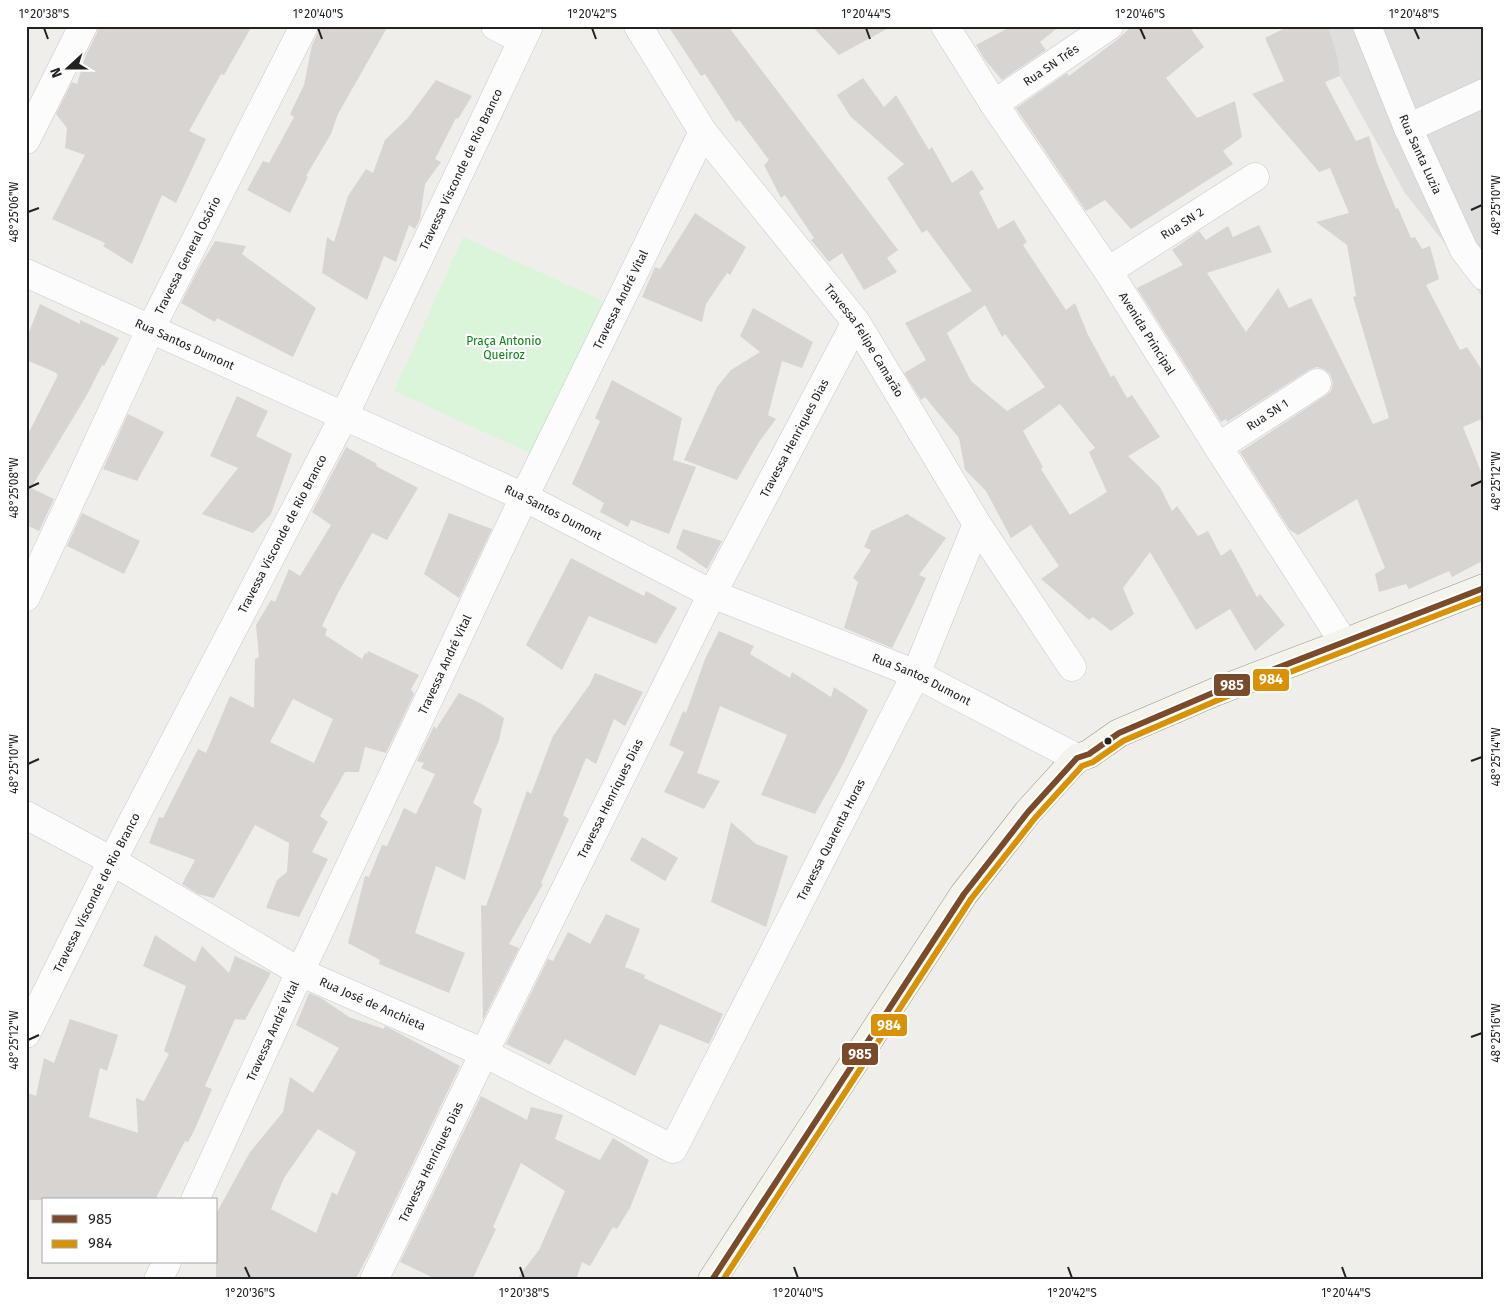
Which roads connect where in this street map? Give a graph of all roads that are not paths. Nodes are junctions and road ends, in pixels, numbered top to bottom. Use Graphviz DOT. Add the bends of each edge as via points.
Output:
graph roads {
  1 [pos="304,26"];
  2 [pos="495,26"];
  3 [pos="638,26"];
  4 [pos="946,26"];
  5 [pos="1109,26"];
  6 [pos="1367,26"];
  7 [pos="81,27"];
  8 [pos="526,33"];
  9 [pos="1484,93"];
  10 [pos="994,104"];
  11 [pos="1408,128"];
  12 [pos="703,132"];
  13 [pos="26,140"];
  14 [pos="1255,177"];
  15 [pos="1108,271"];
  16 [pos="26,273"];
  17 [pos="1484,276"];
  18 [pos="856,322"];
  19 [pos="150,330"];
  20 [pos="1317,383"];
  21 [pos="344,416"];
  22 [pos="1218,447"];
  23 [pos="524,497"];
  24 [pos="977,524"];
  25 [pos="1484,588"];
  26 [pos="712,594"];
  27 [pos="26,597"];
  28 [pos="1344,643"];
  29 [pos="1072,667"];
  30 [pos="916,674"];
  31 [pos="1077,758"];
  32 [pos="26,814"];
  33 [pos="112,861"];
  34 [pos="300,972"];
  35 [pos="26,1034"];
  36 [pos="484,1053"];
  37 [pos="673,1149"];
  38 [pos="196,1198"];
  39 [pos="165,1264"];
  40 [pos="158,1280"];
  41 [pos="374,1280"];
  42 [pos="712,1280"];
  1 -- 19 [label="street, Travessa General Osório"];
  2 -- 8 [label="street"];
  3 -- 12 [label="street, Travessa Felipe Camarão"];
  4 -- 10 [label="street, Avenida Principal"];
  5 -- 10 [label="street, Rua SN Três"];
  6 -- 11 [label="street, Rua Santa Luzia"];
  7 -- 13 [label="street"];
  8 -- 21 [label="street, Travessa Visconde de Rio Branco"];
  9 -- 11 [label="street"];
  10 -- 15 [label="street, Avenida Principal"];
  11 -- 17 [label="street, Rua Santa Luzia" via="1464,250"];
  12 -- 18 [label="street, Travessa Felipe Camarão"];
  12 -- 23 [label="street, Travessa André Vital"];
  14 -- 15 [label="street, Rua SN 2"];
  15 -- 22 [label="street, Avenida Principal"];
  16 -- 19 [label="street, Rua Santos Dumont"];
  18 -- 24 [label="street, Travessa Felipe Camarão"];
  18 -- 26 [label="street, Travessa Henriques Dias"];
  19 -- 21 [label="street, Rua Santos Dumont"];
  19 -- 27 [label="street, Travessa General Osório"];
  20 -- 22 [label="street, Rua SN 1"];
  21 -- 23 [label="street, Rua Santos Dumont"];
  21 -- 33 [label="street, Travessa Visconde de Rio Branco"];
  22 -- 28 [label="street, Avenida Principal"];
  23 -- 26 [label="street, Rua Santos Dumont"];
  23 -- 34 [label="street, Travessa André Vital"];
  24 -- 29 [label="street, Travessa Felipe Camarão"];
  24 -- 30 [label="street, Travessa Quarenta Horas"];
  25 -- 28 [label="main road"];
  26 -- 30 [label="street, Rua Santos Dumont"];
  26 -- 36 [label="street, Travessa Henriques Dias"];
  28 -- 31 [label="main road" via="1119,733 1089,754"];
  30 -- 31 [label="street, Rua Santos Dumont"];
  30 -- 37 [label="street, Travessa Quarenta Horas"];
  31 -- 42 [label="main road" via="1028,812 964,894"];
  32 -- 33 [label="street, Rua José de Anchieta"];
  33 -- 34 [label="street, Rua José de Anchieta"];
  33 -- 35 [label="street, Travessa Visconde de Rio Branco"];
  34 -- 36 [label="street, Rua José de Anchieta"];
  34 -- 38 [label="street, Travessa André Vital"];
  36 -- 37 [label="street, Rua José de Anchieta"];
  36 -- 41 [label="street, Travessa Henriques Dias"];
  39 -- 40 [label="street"];
}
